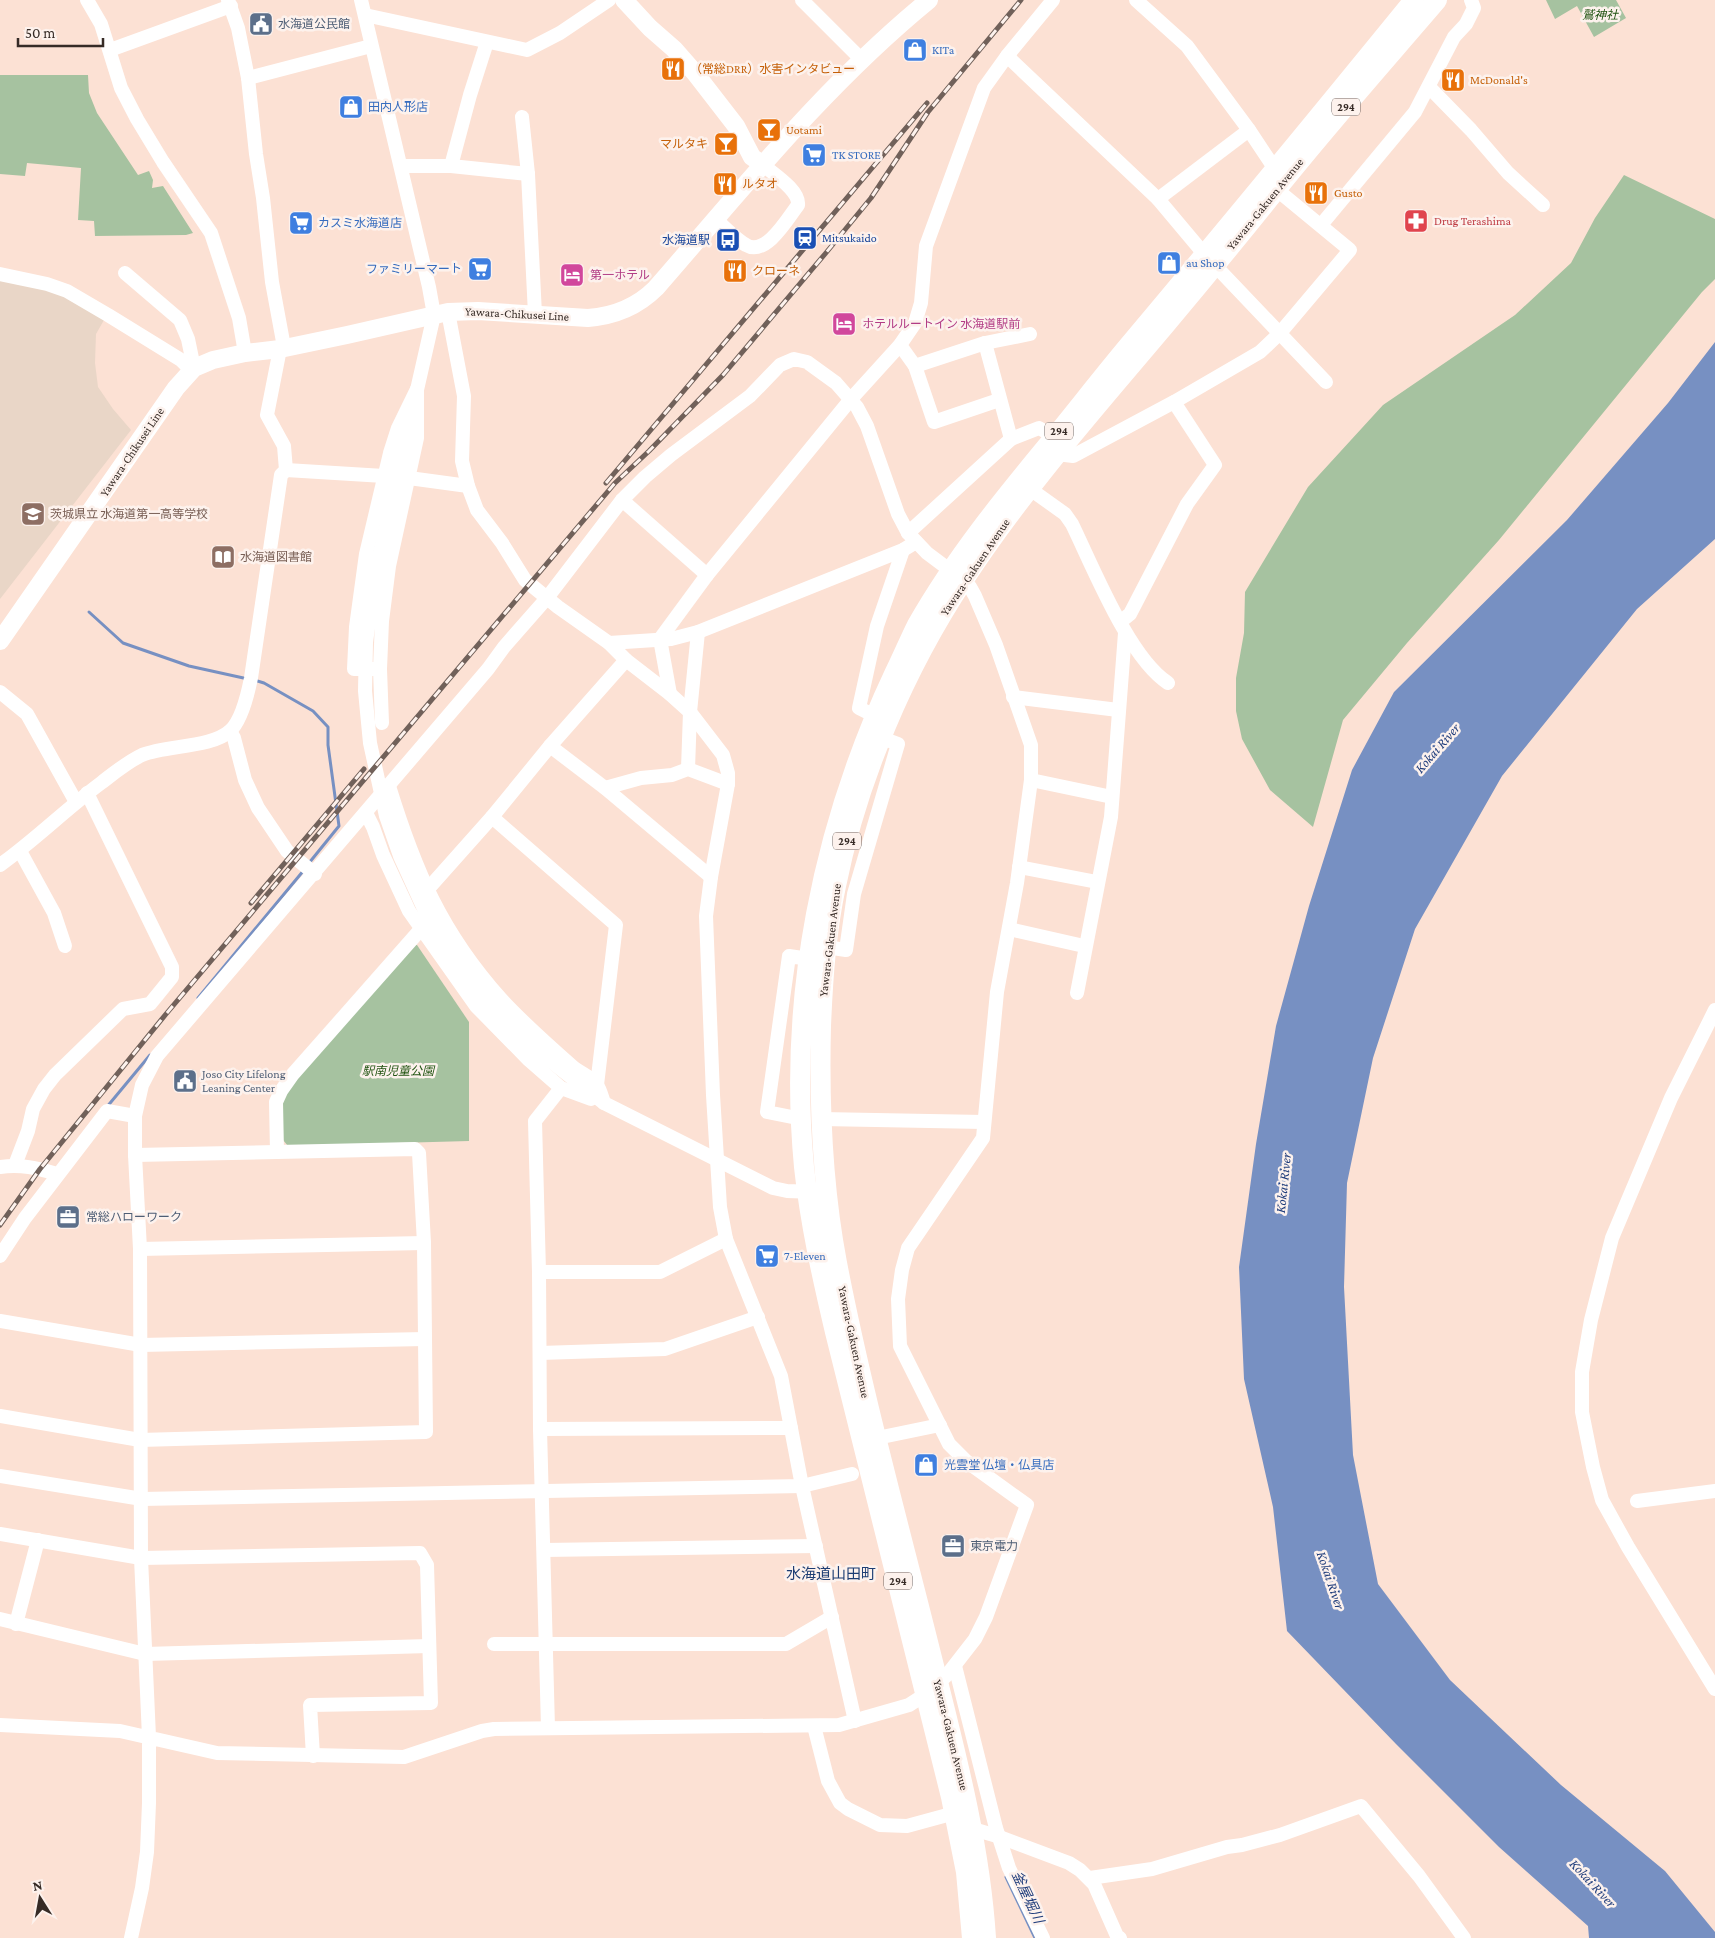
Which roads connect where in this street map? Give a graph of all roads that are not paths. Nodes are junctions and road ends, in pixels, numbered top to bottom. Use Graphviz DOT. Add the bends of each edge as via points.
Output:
graph roads {
  1 [pos="88,0"];
  2 [pos="361,0"];
  3 [pos="609,0"];
  4 [pos="624,0"];
  5 [pos="802,0"];
  6 [pos="929,0"];
  7 [pos="1053,0"];
  8 [pos="1136,0"];
  9 [pos="1414,0"];
  10 [pos="1437,0"];
  11 [pos="1471,0"];
  12 [pos="230,3"];
  13 [pos="365,15"];
  14 [pos="487,42"];
  15 [pos="371,46"];
  16 [pos="110,50"];
  17 [pos="1007,56"];
  18 [pos="862,60"];
  19 [pos="248,78"];
  20 [pos="1429,86"];
  21 [pos="522,116"];
  22 [pos="1249,130"];
  23 [pos="762,164"];
  24 [pos="401,166"];
  25 [pos="451,166"];
  26 [pos="1275,169"];
  27 [pos="528,174"];
  28 [pos="1276,189"];
  29 [pos="1158,200"];
  30 [pos="1543,205"];
  31 [pos="715,219"];
  32 [pos="1321,225"];
  33 [pos="1210,260"];
  34 [pos="0,274"];
  35 [pos="125,274"];
  36 [pos="441,314"];
  37 [pos="535,314"];
  38 [pos="1280,332"];
  39 [pos="1030,334"];
  40 [pos="985,343"];
  41 [pos="900,345"];
  42 [pos="282,348"];
  43 [pos="245,353"];
  44 [pos="915,366"];
  45 [pos="193,369"];
  46 [pos="1326,382"];
  47 [pos="417,389"];
  48 [pos="851,400"];
  49 [pos="999,400"];
  50 [pos="1174,402"];
  51 [pos="1011,440"];
  52 [pos="1056,445"];
  53 [pos="286,470"];
  54 [pos="384,476"];
  55 [pos="409,478"];
  56 [pos="468,486"];
  57 [pos="1030,489"];
  58 [pos="622,500"];
  59 [pos="912,538"];
  60 [pos="903,550"];
  61 [pos="707,575"];
  62 [pos="957,576"];
  63 [pos="546,598"];
  64 [pos="1123,628"];
  65 [pos="698,632"];
  66 [pos="660,639"];
  67 [pos="0,641"];
  68 [pos="609,643"];
  69 [pos="626,660"];
  70 [pos="380,669"];
  71 [pos="1168,683"];
  72 [pos="0,692"];
  73 [pos="670,694"];
  74 [pos="1013,697"];
  75 [pos="1118,710"];
  76 [pos="690,712"];
  77 [pos="875,716"];
  78 [pos="382,723"];
  79 [pos="230,731"];
  80 [pos="882,738"];
  81 [pos="550,746"];
  82 [pos="688,769"];
  83 [pos="1031,780"];
  84 [pos="728,784"];
  85 [pos="389,786"];
  86 [pos="605,788"];
  87 [pos="1112,797"];
  88 [pos="82,798"];
  89 [pos="366,813"];
  90 [pos="492,817"];
  91 [pos="842,831"];
  92 [pos="870,838"];
  93 [pos="20,851"];
  94 [pos="0,865"];
  95 [pos="1019,867"];
  96 [pos="314,874"];
  97 [pos="711,878"];
  98 [pos="1097,882"];
  99 [pos="427,890"];
  100 [pos="418,925"];
  101 [pos="1008,928"];
  102 [pos="65,946"];
  103 [pos="1084,946"];
  104 [pos="826,947"];
  105 [pos="809,959"];
  106 [pos="1077,994"];
  107 [pos="1715,1010"];
  108 [pos="564,1082"];
  109 [pos="597,1085"];
  110 [pos="604,1103"];
  111 [pos="135,1116"];
  112 [pos="811,1119"];
  113 [pos="984,1122"];
  114 [pos="277,1152"];
  115 [pos="135,1155"];
  116 [pos="717,1160"];
  117 [pos="16,1165"];
  118 [pos="0,1167"];
  119 [pos="57,1174"];
  120 [pos="816,1192"];
  121 [pos="726,1240"];
  122 [pos="424,1243"];
  123 [pos="140,1249"];
  124 [pos="0,1256"];
  125 [pos="539,1272"];
  126 [pos="758,1317"];
  127 [pos="0,1321"];
  128 [pos="425,1339"];
  129 [pos="141,1345"];
  130 [pos="540,1353"];
  131 [pos="0,1416"];
  132 [pos="940,1425"];
  133 [pos="791,1428"];
  134 [pos="540,1430"];
  135 [pos="877,1438"];
  136 [pos="140,1440"];
  137 [pos="852,1474"];
  138 [pos="0,1476"];
  139 [pos="802,1486"];
  140 [pos="542,1491"];
  141 [pos="1715,1491"];
  142 [pos="142,1500"];
  143 [pos="1637,1501"];
  144 [pos="0,1534"];
  145 [pos="38,1540"];
  146 [pos="816,1546"];
  147 [pos="544,1550"];
  148 [pos="141,1558"];
  149 [pos="832,1617"];
  150 [pos="0,1619"];
  151 [pos="16,1624"];
  152 [pos="494,1644"];
  153 [pos="546,1645"];
  154 [pos="428,1646"];
  155 [pos="145,1654"];
  156 [pos="955,1666"];
  157 [pos="932,1689"];
  158 [pos="1715,1689"];
  159 [pos="855,1721"];
  160 [pos="0,1725"];
  161 [pos="814,1726"];
  162 [pos="548,1728"];
  163 [pos="149,1737"];
  164 [pos="313,1756"];
  165 [pos="963,1821"];
  166 [pos="999,1837"];
  167 [pos="1090,1878"];
  168 [pos="131,1938"];
  169 [pos="972,1938"];
  170 [pos="986,1938"];
  171 [pos="1043,1938"];
  172 [pos="1120,1938"];
  173 [pos="1464,1938"];
  1 -- 16 [label="street"];
  2 -- 13 [label="street"];
  3 -- 14 [label="street" via="560,33 527,50"];
  4 -- 23 [label="main road" via="674,49 736,126 752,157"];
  5 -- 18 [label="street"];
  6 -- 18 [label="main road, Yawara-Chikusei Line"];
  7 -- 17 [label="street"];
  8 -- 22 [label="street" via="1187,46"];
  9 -- 26 [label="highway, Yawara-Gakuen Avenue / 294"];
  10 -- 28 [label="highway, Yawara-Gakuen Avenue / 294"];
  11 -- 20 [label="street" via="1474,8 1471,15 1454,37"];
  12 -- 16 [label="street"];
  12 -- 19 [label="street"];
  13 -- 14 [label="street"];
  13 -- 15 [label="street"];
  14 -- 25 [label="street"];
  15 -- 19 [label="street"];
  15 -- 24 [label="street"];
  16 -- 43 [label="street" via="121,88 137,119 211,233 239,318"];
  17 -- 29 [label="street"];
  17 -- 41 [label="street" via="984,88 975,110 926,246 921,303 915,323"];
  18 -- 23 [label="main road, Yawara-Chikusei Line"];
  19 -- 42 [label="street"];
  20 -- 30 [label="street" via="1508,173"];
  20 -- 32 [label="street" via="1415,112"];
  21 -- 27 [label="street"];
  22 -- 26 [label="street"];
  22 -- 29 [label="street"];
  23 -- 31 [label="main road, Yawara-Chikusei Line"];
  23 -- 31 [label="street" via="796,193 799,200 773,238 763,245 747,246"];
  24 -- 25 [label="street"];
  24 -- 36 [label="street" via="429,287"];
  25 -- 27 [label="street"];
  26 -- 33 [label="highway, Yawara-Gakuen Avenue / 294"];
  27 -- 37 [label="street"];
  28 -- 32 [label="street"];
  28 -- 33 [label="highway, Yawara-Gakuen Avenue / 294"];
  29 -- 33 [label="street"];
  31 -- 37 [label="main road, Yawara-Chikusei Line" via="656,288 627,309 588,318"];
  32 -- 38 [label="street" via="1350,250"];
  33 -- 38 [label="street"];
  33 -- 52 [label="highway, Yawara-Gakuen Avenue / 294"];
  34 -- 45 [label="street" via="67,291"];
  35 -- 45 [label="street" via="180,320 188,339"];
  36 -- 37 [label="main road, Yawara-Chikusei Line" via="478,311"];
  36 -- 42 [label="main road, Yawara-Chikusei Line"];
  36 -- 47 [label="street"];
  36 -- 56 [label="street" via="464,396 462,460"];
  38 -- 46 [label="street"];
  38 -- 50 [label="street" via="1260,352"];
  39 -- 40 [label="street"];
  40 -- 44 [label="street"];
  40 -- 49 [label="street"];
  41 -- 44 [label="street"];
  41 -- 48 [label="street"];
  42 -- 43 [label="main road, Yawara-Chikusei Line"];
  42 -- 53 [label="street" via="267,415 284,446"];
  43 -- 45 [label="main road, Yawara-Chikusei Line" via="213,360"];
  44 -- 49 [label="street" via="934,422"];
  45 -- 67 [label="main road, Yawara-Chikusei Line" via="176,388"];
  47 -- 54 [label="street" via="398,428"];
  47 -- 55 [label="street" via="417,438"];
  47 -- 108 [label="street" via="377,566 366,642 367,717 379,789 400,856 425,911 462,969"];
  48 -- 58 [label="street" via="816,367 800,359 786,361 742,404 671,455"];
  48 -- 59 [label="street" via="868,426 898,514"];
  48 -- 61 [label="street"];
  49 -- 51 [label="street"];
  50 -- 52 [label="street" via="1074,456"];
  50 -- 64 [label="street" via="1215,465 1187,504"];
  51 -- 52 [label="street" via="1039,428"];
  51 -- 59 [label="street"];
  52 -- 57 [label="highway, Yawara-Gakuen Avenue / 294"];
  52 -- 62 [label="highway, Yawara-Gakuen Avenue / 294" via="1015,484"];
  53 -- 54 [label="street"];
  53 -- 79 [label="street" via="281,475 246,701"];
  54 -- 70 [label="street" via="362,577 354,669"];
  55 -- 56 [label="street"];
  55 -- 70 [label="street" via="389,566"];
  56 -- 63 [label="street" via="477,510 520,574"];
  57 -- 62 [label="highway, Yawara-Gakuen Avenue / 294" via="985,549"];
  57 -- 64 [label="street" via="1065,514 1072,524"];
  58 -- 61 [label="street"];
  58 -- 63 [label="street"];
  59 -- 60 [label="street"];
  59 -- 62 [label="street" via="927,554"];
  60 -- 65 [label="street"];
  60 -- 77 [label="street" via="878,626 859,708"];
  61 -- 66 [label="street"];
  62 -- 74 [label="street" via="975,596 996,644"];
  62 -- 77 [label="highway, Yawara-Gakuen Avenue / 294" via="917,626"];
  62 -- 80 [label="highway, Yawara-Gakuen Avenue / 294"];
  63 -- 68 [label="street"];
  63 -- 85 [label="street"];
  64 -- 71 [label="street" via="1147,664"];
  64 -- 75 [label="street"];
  65 -- 66 [label="street"];
  65 -- 76 [label="street"];
  66 -- 68 [label="street"];
  66 -- 73 [label="street"];
  68 -- 69 [label="street"];
  69 -- 73 [label="street"];
  69 -- 81 [label="street"];
  70 -- 78 [label="street"];
  72 -- 88 [label="street" via="27,714"];
  73 -- 76 [label="street"];
  74 -- 75 [label="street"];
  74 -- 83 [label="street" via="1030,745"];
  75 -- 87 [label="street"];
  76 -- 82 [label="street"];
  76 -- 84 [label="street" via="724,755"];
  77 -- 91 [label="highway, Yawara-Gakuen Avenue / 294" via="851,776"];
  79 -- 88 [label="street" via="210,741 144,754 124,765"];
  79 -- 96 [label="street" via="245,780 258,808 286,851"];
  80 -- 91 [label="highway, Yawara-Gakuen Avenue / 294"];
  80 -- 92 [label="street" via="898,744"];
  81 -- 86 [label="street"];
  81 -- 90 [label="street"];
  82 -- 84 [label="street"];
  82 -- 86 [label="street"];
  83 -- 87 [label="street"];
  83 -- 95 [label="street"];
  84 -- 97 [label="street"];
  85 -- 89 [label="street"];
  85 -- 99 [label="street" via="407,844"];
  86 -- 97 [label="street"];
  87 -- 98 [label="street"];
  88 -- 93 [label="street"];
  88 -- 117 [label="street" via="172,967 172,977 150,1004 123,1009 55,1075 33,1109"];
  89 -- 96 [label="street"];
  89 -- 100 [label="street" via="398,889"];
  90 -- 99 [label="street"];
  90 -- 109 [label="street" via="616,926"];
  91 -- 92 [label="street"];
  91 -- 104 [label="highway, Yawara-Gakuen Avenue / 294"];
  91 -- 105 [label="highway, Yawara-Gakuen Avenue / 294" via="822,885"];
  92 -- 104 [label="street" via="854,894 846,950"];
  93 -- 94 [label="street"];
  93 -- 102 [label="street" via="54,913"];
  95 -- 98 [label="street"];
  95 -- 101 [label="street"];
  96 -- 111 [label="street" via="157,1056 142,1085"];
  97 -- 116 [label="street" via="706,916"];
  98 -- 103 [label="street"];
  99 -- 100 [label="street"];
  99 -- 109 [label="street" via="471,964 531,1030"];
  100 -- 108 [label="street" via="480,1012 529,1060"];
  100 -- 114 [label="street" via="281,1091 276,1102"];
  101 -- 103 [label="street"];
  101 -- 113 [label="street" via="997,992"];
  103 -- 106 [label="street"];
  104 -- 112 [label="highway, Yawara-Gakuen Avenue / 294" via="819,1071"];
  105 -- 112 [label="highway, Yawara-Gakuen Avenue / 294" via="803,1021"];
  105 -- 112 [label="street" via="789,956 767,1112"];
  107 -- 158 [label="street" via="1671,1098 1612,1238 1591,1320 1582,1372 1582,1412 1602,1500"];
  108 -- 110 [label="street"];
  108 -- 125 [label="street" via="535,1121"];
  109 -- 110 [label="street"];
  110 -- 116 [label="street"];
  111 -- 115 [label="street"];
  111 -- 119 [label="street" via="106,1111"];
  112 -- 113 [label="street"];
  112 -- 120 [label="highway, Yawara-Gakuen Avenue / 294"];
  113 -- 132 [label="street" via="983,1138 908,1248 902,1270 898,1299 900,1346"];
  114 -- 115 [label="street"];
  114 -- 122 [label="street" via="415,1149 420,1153"];
  115 -- 123 [label="street"];
  116 -- 120 [label="street" via="772,1188"];
  116 -- 121 [label="street"];
  117 -- 118 [label="street"];
  117 -- 119 [label="street"];
  119 -- 124 [label="street"];
  120 -- 135 [label="highway, Yawara-Gakuen Avenue / 294" via="840,1277"];
  120 -- 157 [label="highway, Yawara-Gakuen Avenue / 294" via="821,1275"];
  121 -- 125 [label="street" via="660,1272"];
  121 -- 126 [label="street"];
  122 -- 123 [label="street"];
  122 -- 128 [label="street"];
  123 -- 129 [label="street"];
  125 -- 130 [label="street"];
  126 -- 130 [label="street" via="665,1350"];
  126 -- 133 [label="street" via="781,1376"];
  127 -- 129 [label="street"];
  128 -- 129 [label="street"];
  128 -- 136 [label="street" via="426,1432"];
  129 -- 136 [label="street"];
  130 -- 134 [label="street"];
  131 -- 136 [label="street"];
  132 -- 135 [label="street"];
  132 -- 156 [label="street" via="950,1444 966,1461 1027,1505 986,1617"];
  133 -- 134 [label="street"];
  133 -- 139 [label="street"];
  134 -- 140 [label="street"];
  135 -- 157 [label="highway, Yawara-Gakuen Avenue / 294"];
  136 -- 142 [label="street"];
  137 -- 139 [label="street"];
  138 -- 142 [label="street"];
  139 -- 140 [label="street"];
  139 -- 146 [label="street"];
  140 -- 142 [label="street"];
  140 -- 147 [label="street"];
  141 -- 143 [label="street"];
  142 -- 148 [label="street"];
  144 -- 145 [label="street"];
  145 -- 148 [label="street"];
  145 -- 151 [label="street"];
  146 -- 147 [label="street"];
  146 -- 149 [label="street"];
  147 -- 153 [label="street"];
  148 -- 154 [label="street" via="420,1553 427,1565"];
  148 -- 155 [label="street"];
  149 -- 153 [label="street" via="786,1644"];
  149 -- 159 [label="street"];
  150 -- 151 [label="street"];
  151 -- 155 [label="street"];
  152 -- 153 [label="street"];
  153 -- 162 [label="street"];
  154 -- 155 [label="street"];
  154 -- 164 [label="street" via="431,1704 310,1705"];
  155 -- 163 [label="street"];
  156 -- 157 [label="street"];
  156 -- 166 [label="street"];
  157 -- 159 [label="street" via="909,1705"];
  157 -- 165 [label="highway, Yawara-Gakuen Avenue / 294" via="958,1760"];
  159 -- 161 [label="street"];
  160 -- 163 [label="street" via="120,1731"];
  161 -- 162 [label="street"];
  161 -- 165 [label="street" via="828,1781 840,1802 848,1808 880,1825"];
  162 -- 164 [label="street" via="482,1731 404,1757"];
  163 -- 164 [label="street" via="217,1753"];
  163 -- 168 [label="street" via="147,1852"];
  165 -- 166 [label="street"];
  165 -- 169 [label="highway, Yawara-Gakuen Avenue / 294"];
  165 -- 170 [label="highway, Yawara-Gakuen Avenue / 294" via="979,1864"];
  166 -- 167 [label="street" via="1069,1863"];
  166 -- 171 [label="street" via="1009,1868"];
  167 -- 172 [label="street"];
  167 -- 173 [label="street" via="1152,1869 1280,1835 1361,1806 1419,1876"];
}
